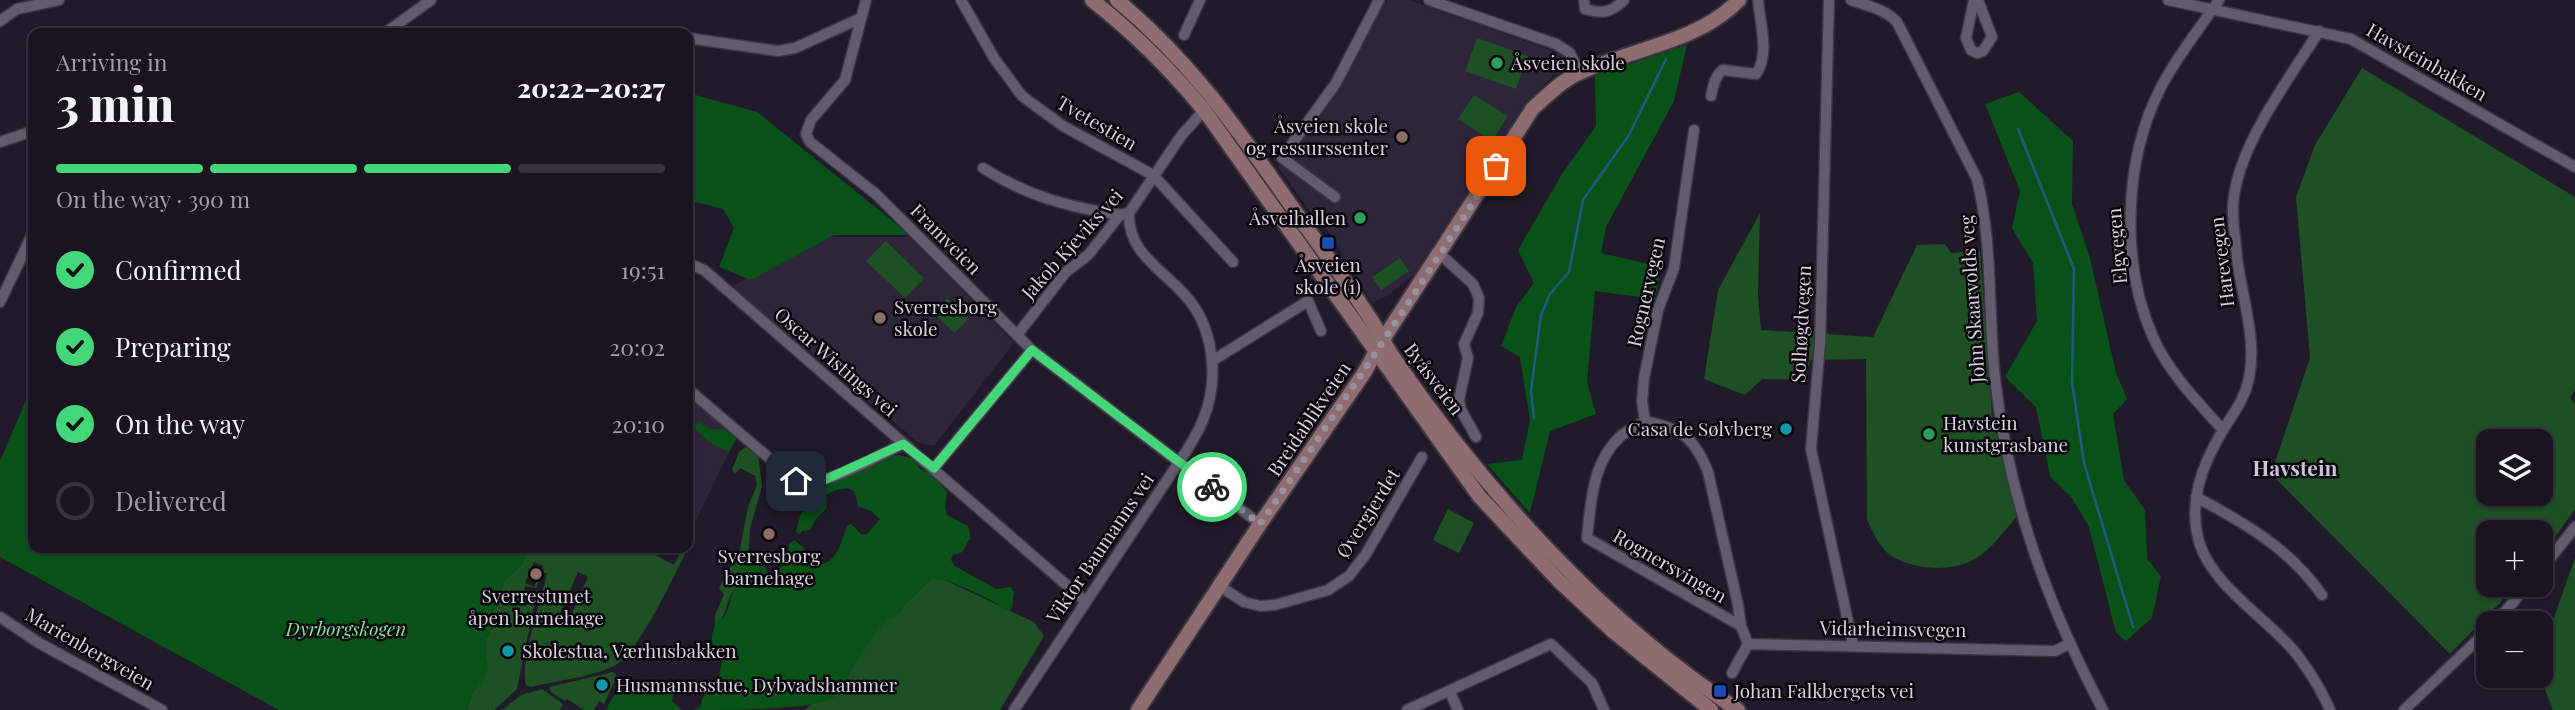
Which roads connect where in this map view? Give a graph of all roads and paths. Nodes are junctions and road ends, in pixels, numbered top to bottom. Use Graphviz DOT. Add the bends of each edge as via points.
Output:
graph roads {
  1 [pos="59,0"];
  2 [pos="431,0"];
  3 [pos="866,0"];
  4 [pos="961,0"];
  5 [pos="1092,0"];
  6 [pos="1117,0"];
  7 [pos="1200,0"];
  8 [pos="1379,0"];
  9 [pos="1429,0"];
  10 [pos="1584,0"];
  11 [pos="1624,0"];
  12 [pos="1739,0"];
  13 [pos="1758,0"];
  14 [pos="1829,0"];
  15 [pos="1851,0"];
  16 [pos="1976,0"];
  17 [pos="2168,0"];
  18 [pos="2219,0"];
  19 [pos="2212,10"];
  20 [pos="861,18"];
  21 [pos="0,21"];
  22 [pos="392,28"];
  23 [pos="2319,31"];
  24 [pos="1184,35"];
  25 [pos="693,39"];
  26 [pos="1579,72"];
  27 [pos="1711,96"];
  28 [pos="1204,110"];
  29 [pos="1694,130"];
  30 [pos="28,133"];
  31 [pos="0,142"];
  32 [pos="2575,167"];
  33 [pos="983,168"];
  34 [pos="1153,175"];
  35 [pos="1335,197"];
  36 [pos="1124,214"];
  37 [pos="28,243"];
  38 [pos="1440,254"];
  39 [pos="1233,262"];
  40 [pos="693,265"];
  41 [pos="0,302"];
  42 [pos="1321,331"];
  43 [pos="1017,335"];
  44 [pos="1379,346"];
  45 [pos="1032,350"];
  46 [pos="1212,361"];
  47 [pos="693,393"];
  48 [pos="1645,421"];
  49 [pos="2223,430"];
  50 [pos="1476,437"];
  51 [pos="903,444"];
  52 [pos="1422,457"];
  53 [pos="1179,462"];
  54 [pos="934,468"];
  55 [pos="2196,497"];
  56 [pos="1260,524"];
  57 [pos="2575,527"];
  58 [pos="2553,555"];
  59 [pos="1221,586"];
  60 [pos="2322,595"];
  61 [pos="2518,597"];
  62 [pos="1085,601"];
  63 [pos="2505,611"];
  64 [pos="0,617"];
  65 [pos="1741,626"];
  66 [pos="2476,641"];
  67 [pos="1748,644"];
  68 [pos="2069,644"];
  69 [pos="1853,645"];
  70 [pos="1732,673"];
  71 [pos="1450,692"];
  72 [pos="162,710"];
  73 [pos="1014,710"];
  74 [pos="1139,710"];
  75 [pos="1407,710"];
  76 [pos="1458,710"];
  77 [pos="1604,710"];
  78 [pos="1711,710"];
  79 [pos="1738,710"];
  80 [pos="2103,710"];
  81 [pos="2330,710"];
  82 [pos="2404,710"];
  1 -- 21 [label="street" via="17,9"];
  2 -- 22 [label="street"];
  3 -- 20 [label="street"];
  4 -- 34 [label="street, Tvetestien" via="1022,96 1062,126"];
  5 -- 28 [label="main road, Byåsveien" via="1142,41"];
  6 -- 44 [label="main road, Byåsveien" via="1171,49 1226,113 1373,323"];
  7 -- 24 [label="street"];
  8 -- 35 [label="street" via="1336,83 1282,158"];
  9 -- 26 [label="street" via="1556,44 1570,53"];
  10 -- 11 [label="street" via="1585,9 1599,13 1614,10"];
  12 -- 26 [label="main road, Breidablikveien" via="1705,26"];
  13 -- 27 [label="street" via="1762,66 1756,74 1723,70"];
  14 -- 69 [label="street, Solhøgdvegen" via="1820,344 1811,449"];
  15 -- 68 [label="street, John Skaarvolds veg" via="1880,9 1897,22 1977,178 1986,231 1995,381 2011,480"];
  16 -- 16 [label="street" via="1966,38 1977,53 1989,46 1992,37"];
  17 -- 19 [label="street, Havsteinbakken"];
  18 -- 19 [label="street, Elgvegen"];
  19 -- 23 [label="street, Havsteinbakken"];
  19 -- 49 [label="street, Elgvegen" via="2161,88 2138,145 2129,211 2137,282 2153,337 2179,381"];
  20 -- 25 [label="street" via="778,51"];
  20 -- 43 [label="street, Framveien" via="845,80 811,120 806,134 877,195"];
  23 -- 32 [label="street, Havsteinbakken" via="2351,39"];
  23 -- 49 [label="street, Harevegen" via="2243,159 2233,205 2252,357 2241,404"];
  26 -- 38 [label="main road, Breidablikveien" via="1533,108"];
  28 -- 34 [label="street, Jakob Kjeviks vei"];
  28 -- 44 [label="main road, Byåsveien"];
  29 -- 48 [label="street, Rognervegen" via="1674,268 1658,310 1644,378"];
  30 -- 31 [label="street"];
  33 -- 36 [label="street" via="1055,203"];
  34 -- 36 [label="street, Jakob Kjeviks vei"];
  34 -- 39 [label="street, Tvetestien"];
  36 -- 43 [label="street, Jakob Kjeviks vei" via="1052,288"];
  36 -- 46 [label="street, Viktor Baumanns vei" via="1140,251 1195,307"];
  37 -- 41 [label="street"];
  38 -- 44 [label="main road, Breidablikveien"];
  38 -- 50 [label="street" via="1473,284 1479,298 1478,313 1464,344 1468,358 1459,400"];
  40 -- 51 [label="street, Oscar Wistings vei"];
  42 -- 46 [label="street" via="1308,301"];
  43 -- 45 [label="street, Framveien"];
  44 -- 56 [label="main road, Breidablikveien"];
  44 -- 78 [label="main road, Byåsveien" via="1479,496 1614,632"];
  44 -- 79 [label="main road, Byåsveien" via="1518,517 1619,619"];
  45 -- 53 [label="street, Framveien"];
  45 -- 54 [label="street"];
  46 -- 53 [label="street, Viktor Baumanns vei" via="1203,420"];
  47 -- 51 [label="street" via="801,483 820,482"];
  48 -- 65 [label="street, Rognersvingen" via="1687,436 1700,452"];
  48 -- 65 [label="street, Rognersvingen" via="1621,436 1600,462 1587,538"];
  49 -- 55 [label="street, Harevegen" via="2203,470"];
  51 -- 54 [label="street, Oscar Wistings vei"];
  52 -- 59 [label="street, Øvergjerdet" via="1366,554 1349,576 1328,590 1260,606"];
  53 -- 56 [label="street, Framveien"];
  53 -- 62 [label="street, Viktor Baumanns vei"];
  54 -- 62 [label="street, Oscar Wistings vei"];
  55 -- 60 [label="street" via="2284,553"];
  55 -- 81 [label="street, Harevegen" via="2196,525 2210,565 2295,652"];
  56 -- 59 [label="main road, Breidablikveien"];
  57 -- 58 [label="street"];
  59 -- 74 [label="main road, Breidablikveien"];
  61 -- 63 [label="street"];
  62 -- 73 [label="street, Viktor Baumanns vei"];
  64 -- 72 [label="street, Marienbergveien"];
  65 -- 67 [label="street, Rognersvingen"];
  66 -- 82 [label="street"];
  67 -- 69 [label="street, Vidarheimsvegen"];
  67 -- 70 [label="street"];
  68 -- 69 [label="street, Vidarheimsvegen" via="2055,651"];
  68 -- 80 [label="street, John Skaarvolds veg"];
  71 -- 75 [label="street"];
  71 -- 76 [label="street"];
  71 -- 77 [label="street" via="1551,644 1592,683"];
}
